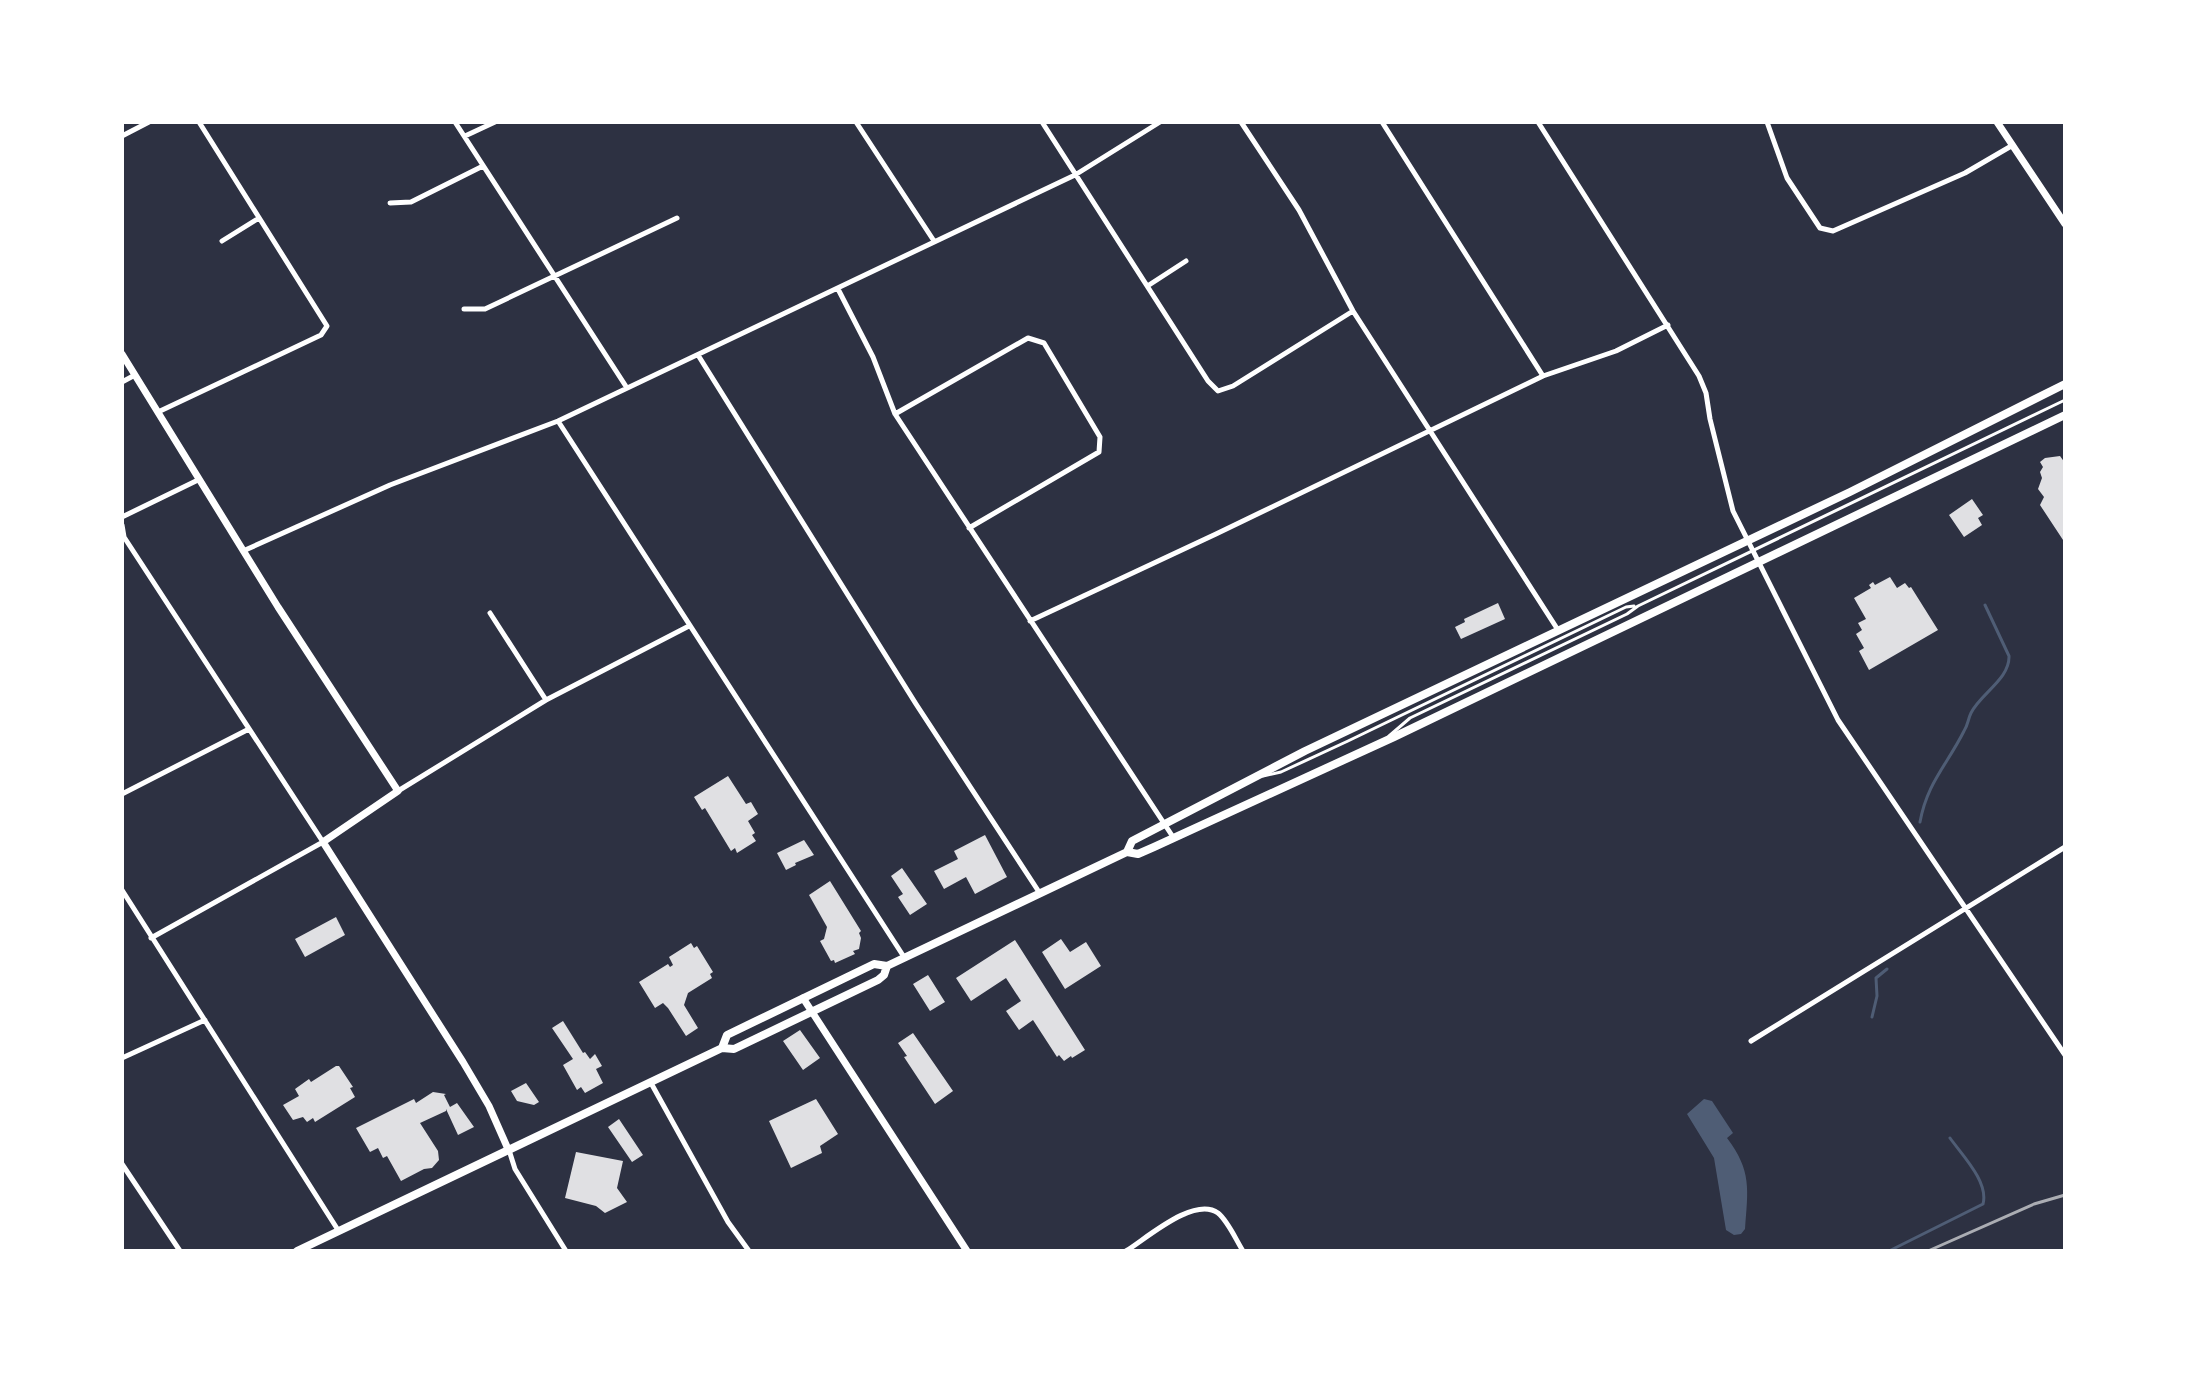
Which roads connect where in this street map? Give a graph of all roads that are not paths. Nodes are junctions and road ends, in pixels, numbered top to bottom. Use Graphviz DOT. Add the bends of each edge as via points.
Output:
graph roads {
  1 [pos="149,122"];
  2 [pos="199,122"];
  3 [pos="455,122"];
  4 [pos="495,122"];
  5 [pos="856,122"];
  6 [pos="1042,122"];
  7 [pos="1160,122"];
  8 [pos="1241,122"];
  9 [pos="1382,122"];
  10 [pos="1538,122"];
  11 [pos="1767,122"];
  12 [pos="1997,122"];
  13 [pos="122,136"];
  14 [pos="465,136"];
  15 [pos="2013,145"];
  16 [pos="483,166"];
  17 [pos="1075,175"];
  18 [pos="390,203"];
  19 [pos="259,218"];
  20 [pos="677,218"];
  21 [pos="2065,224"];
  22 [pos="222,241"];
  23 [pos="934,241"];
  24 [pos="1186,261"];
  25 [pos="555,277"];
  26 [pos="1149,285"];
  27 [pos="838,289"];
  28 [pos="464,309"];
  29 [pos="1353,311"];
  30 [pos="1668,325"];
  31 [pos="122,354"];
  32 [pos="698,355"];
  33 [pos="135,375"];
  34 [pos="1543,376"];
  35 [pos="122,382"];
  36 [pos="2065,384"];
  37 [pos="627,388"];
  38 [pos="2065,400"];
  39 [pos="158,412"];
  40 [pos="895,414"];
  41 [pos="2065,415"];
  42 [pos="558,421"];
  43 [pos="1428,430"];
  44 [pos="198,480"];
  45 [pos="122,517"];
  46 [pos="122,525"];
  47 [pos="969,528"];
  48 [pos="1747,540"];
  49 [pos="243,551"];
  50 [pos="1752,551"];
  51 [pos="1758,562"];
  52 [pos="1638,606"];
  53 [pos="490,613"];
  54 [pos="1030,621"];
  55 [pos="689,626"];
  56 [pos="1558,631"];
  57 [pos="546,700"];
  58 [pos="249,729"];
  59 [pos="1379,744"];
  60 [pos="1253,779"];
  61 [pos="398,791"];
  62 [pos="122,794"];
  63 [pos="1165,824"];
  64 [pos="1173,837"];
  65 [pos="323,842"];
  66 [pos="2065,847"];
  67 [pos="1127,852"];
  68 [pos="122,890"];
  69 [pos="1039,892"];
  70 [pos="1966,910"];
  71 [pos="151,938"];
  72 [pos="904,957"];
  73 [pos="887,966"];
  74 [pos="803,998"];
  75 [pos="813,1012"];
  76 [pos="205,1020"];
  77 [pos="1751,1041"];
  78 [pos="722,1048"];
  79 [pos="2065,1055"];
  80 [pos="122,1058"];
  81 [pos="651,1083"];
  82 [pos="508,1149"];
  83 [pos="122,1164"];
  84 [pos="339,1231"];
  85 [pos="180,1251"];
  86 [pos="297,1251"];
  87 [pos="566,1251"];
  88 [pos="749,1251"];
  89 [pos="967,1251"];
  90 [pos="1126,1251"];
  91 [pos="1243,1251"];
  1 -- 13 [label="street"];
  2 -- 19 [label="street"];
  3 -- 14 [label="street"];
  4 -- 14 [label="street"];
  5 -- 23 [label="street"];
  6 -- 17 [label="street"];
  7 -- 17 [label="street"];
  8 -- 29 [label="street" via="1299,210"];
  9 -- 34 [label="street"];
  10 -- 30 [label="street"];
  11 -- 15 [label="street" via="1787,178 1820,228 1833,231 1965,173"];
  12 -- 15 [label="street"];
  14 -- 16 [label="street"];
  15 -- 21 [label="street"];
  16 -- 18 [label="street" via="411,202"];
  16 -- 25 [label="street"];
  17 -- 23 [label="street"];
  17 -- 26 [label="street"];
  19 -- 22 [label="street"];
  19 -- 39 [label="street" via="327,326 321,335"];
  20 -- 25 [label="street"];
  23 -- 27 [label="street"];
  24 -- 26 [label="street"];
  25 -- 28 [label="street" via="485,309"];
  25 -- 37 [label="street"];
  26 -- 29 [label="street" via="1218,391"];
  27 -- 32 [label="street"];
  27 -- 40 [label="street"];
  29 -- 43 [label="street"];
  30 -- 34 [label="street" via="1616,351"];
  30 -- 48 [label="street" via="1706,393 1723,478"];
  31 -- 33 [label="street"];
  32 -- 37 [label="street"];
  32 -- 69 [label="street"];
  33 -- 35 [label="street"];
  33 -- 39 [label="street"];
  34 -- 43 [label="street"];
  36 -- 48 [label="main road"];
  37 -- 42 [label="street"];
  38 -- 50 [label="lane"];
  39 -- 44 [label="street"];
  40 -- 47 [label="street"];
  40 -- 47 [label="street" via="1028,338 1044,343 1100,437 1099,452"];
  41 -- 51 [label="main road"];
  42 -- 49 [label="street" via="390,485"];
  42 -- 55 [label="street"];
  43 -- 54 [label="street"];
  43 -- 56 [label="street"];
  44 -- 45 [label="street"];
  44 -- 49 [label="street"];
  46 -- 58 [label="street" via="124,537"];
  47 -- 54 [label="street"];
  48 -- 50 [label="street"];
  48 -- 56 [label="main road"];
  49 -- 61 [label="street"];
  50 -- 51 [label="street"];
  50 -- 52 [label="lane"];
  51 -- 59 [label="main road"];
  51 -- 70 [label="street" via="1838,720"];
  52 -- 59 [label="lane" via="1410,718"];
  52 -- 60 [label="lane" via="1626,607 1281,772"];
  53 -- 57 [label="street"];
  54 -- 63 [label="street"];
  55 -- 57 [label="street"];
  55 -- 72 [label="street"];
  56 -- 60 [label="main road"];
  57 -- 61 [label="street"];
  58 -- 62 [label="street"];
  58 -- 65 [label="street"];
  59 -- 64 [label="main road"];
  60 -- 63 [label="main road"];
  61 -- 65 [label="street"];
  63 -- 64 [label="street"];
  63 -- 67 [label="main road" via="1132,841"];
  64 -- 67 [label="main road" via="1138,854"];
  65 -- 71 [label="street"];
  65 -- 82 [label="street" via="463,1062"];
  66 -- 70 [label="street"];
  67 -- 69 [label="main road"];
  68 -- 71 [label="street"];
  69 -- 72 [label="main road"];
  70 -- 77 [label="street"];
  70 -- 79 [label="street"];
  71 -- 76 [label="street"];
  72 -- 73 [label="main road"];
  73 -- 74 [label="main road" via="874,964"];
  73 -- 75 [label="main road" via="882,978"];
  74 -- 75 [label="street"];
  74 -- 78 [label="main road" via="727,1035"];
  75 -- 78 [label="main road" via="734,1049"];
  75 -- 89 [label="street"];
  76 -- 80 [label="street"];
  76 -- 84 [label="street"];
  78 -- 81 [label="main road"];
  81 -- 82 [label="main road"];
  81 -- 88 [label="street"];
  82 -- 84 [label="main road"];
  82 -- 87 [label="street" via="521,1180"];
  83 -- 85 [label="street"];
  84 -- 86 [label="main road"];
  90 -- 91 [label="street" via="1188,1211 1206,1209 1219,1214"];
}
